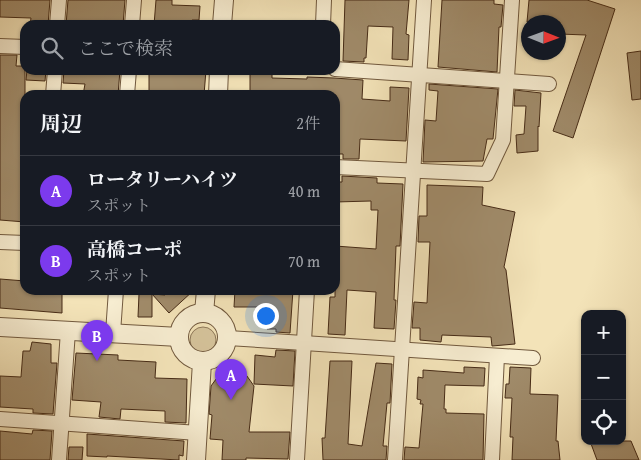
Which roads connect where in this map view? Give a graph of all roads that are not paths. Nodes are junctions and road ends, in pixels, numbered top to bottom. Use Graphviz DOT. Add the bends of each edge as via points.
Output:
graph roads {
  1 [pos="59,0"];
  2 [pos="134,0"];
  3 [pos="224,0"];
  4 [pos="324,0"];
  5 [pos="424,0"];
  6 [pos="512,0"];
  7 [pos="58,20"];
  8 [pos="132,20"];
  9 [pos="222,20"];
  10 [pos="323,20"];
  11 [pos="0,46"];
  12 [pos="20,47"];
  13 [pos="340,69"];
  14 [pos="54,75"];
  15 [pos="129,75"];
  16 [pos="219,75"];
  17 [pos="419,76"];
  18 [pos="506,81"];
  19 [pos="549,84"];
  20 [pos="53,90"];
  21 [pos="128,90"];
  22 [pos="218,90"];
  23 [pos="340,167"];
  24 [pos="412,171"];
  25 [pos="0,242"];
  26 [pos="20,243"];
  27 [pos="116,295"];
  28 [pos="206,295"];
  29 [pos="307,295"];
  30 [pos="204,313"];
  31 [pos="0,326"];
  32 [pos="68,331"];
  33 [pos="113,333"];
  34 [pos="179,337"];
  35 [pos="228,338"];
  36 [pos="304,343"];
  37 [pos="402,350"];
  38 [pos="497,356"];
  39 [pos="533,358"];
  40 [pos="202,362"];
  41 [pos="0,419"];
  42 [pos="61,424"];
  43 [pos="198,433"];
  44 [pos="59,460"];
  45 [pos="196,460"];
  46 [pos="297,460"];
  47 [pos="395,460"];
  48 [pos="492,460"];
  1 -- 7 [label="street"];
  2 -- 8 [label="street"];
  3 -- 9 [label="street"];
  4 -- 10 [label="street"];
  5 -- 17 [label="street"];
  6 -- 18 [label="street"];
  11 -- 12 [label="street"];
  13 -- 17 [label="street"];
  14 -- 20 [label="street"];
  15 -- 21 [label="street"];
  16 -- 22 [label="street"];
  17 -- 18 [label="street"];
  17 -- 24 [label="street"];
  18 -- 19 [label="street"];
  18 -- 24 [label="street" via="503,140 487,174"];
  23 -- 24 [label="street"];
  24 -- 37 [label="street"];
  25 -- 26 [label="street"];
  27 -- 33 [label="street"];
  28 -- 30 [label="street"];
  29 -- 36 [label="street"];
  30 -- 34 [label="street" via="190,317"];
  30 -- 35 [label="street" via="219,318"];
  31 -- 32 [label="street"];
  32 -- 33 [label="street"];
  32 -- 42 [label="street"];
  33 -- 34 [label="street"];
  34 -- 40 [label="street" via="183,351"];
  35 -- 36 [label="street"];
  35 -- 40 [label="street" via="217,358"];
  36 -- 37 [label="street"];
  36 -- 46 [label="street"];
  37 -- 38 [label="street"];
  37 -- 47 [label="street"];
  38 -- 39 [label="street"];
  38 -- 48 [label="street"];
  40 -- 43 [label="street"];
  41 -- 42 [label="street"];
  42 -- 43 [label="street"];
  42 -- 44 [label="street"];
  43 -- 45 [label="street"];
}
